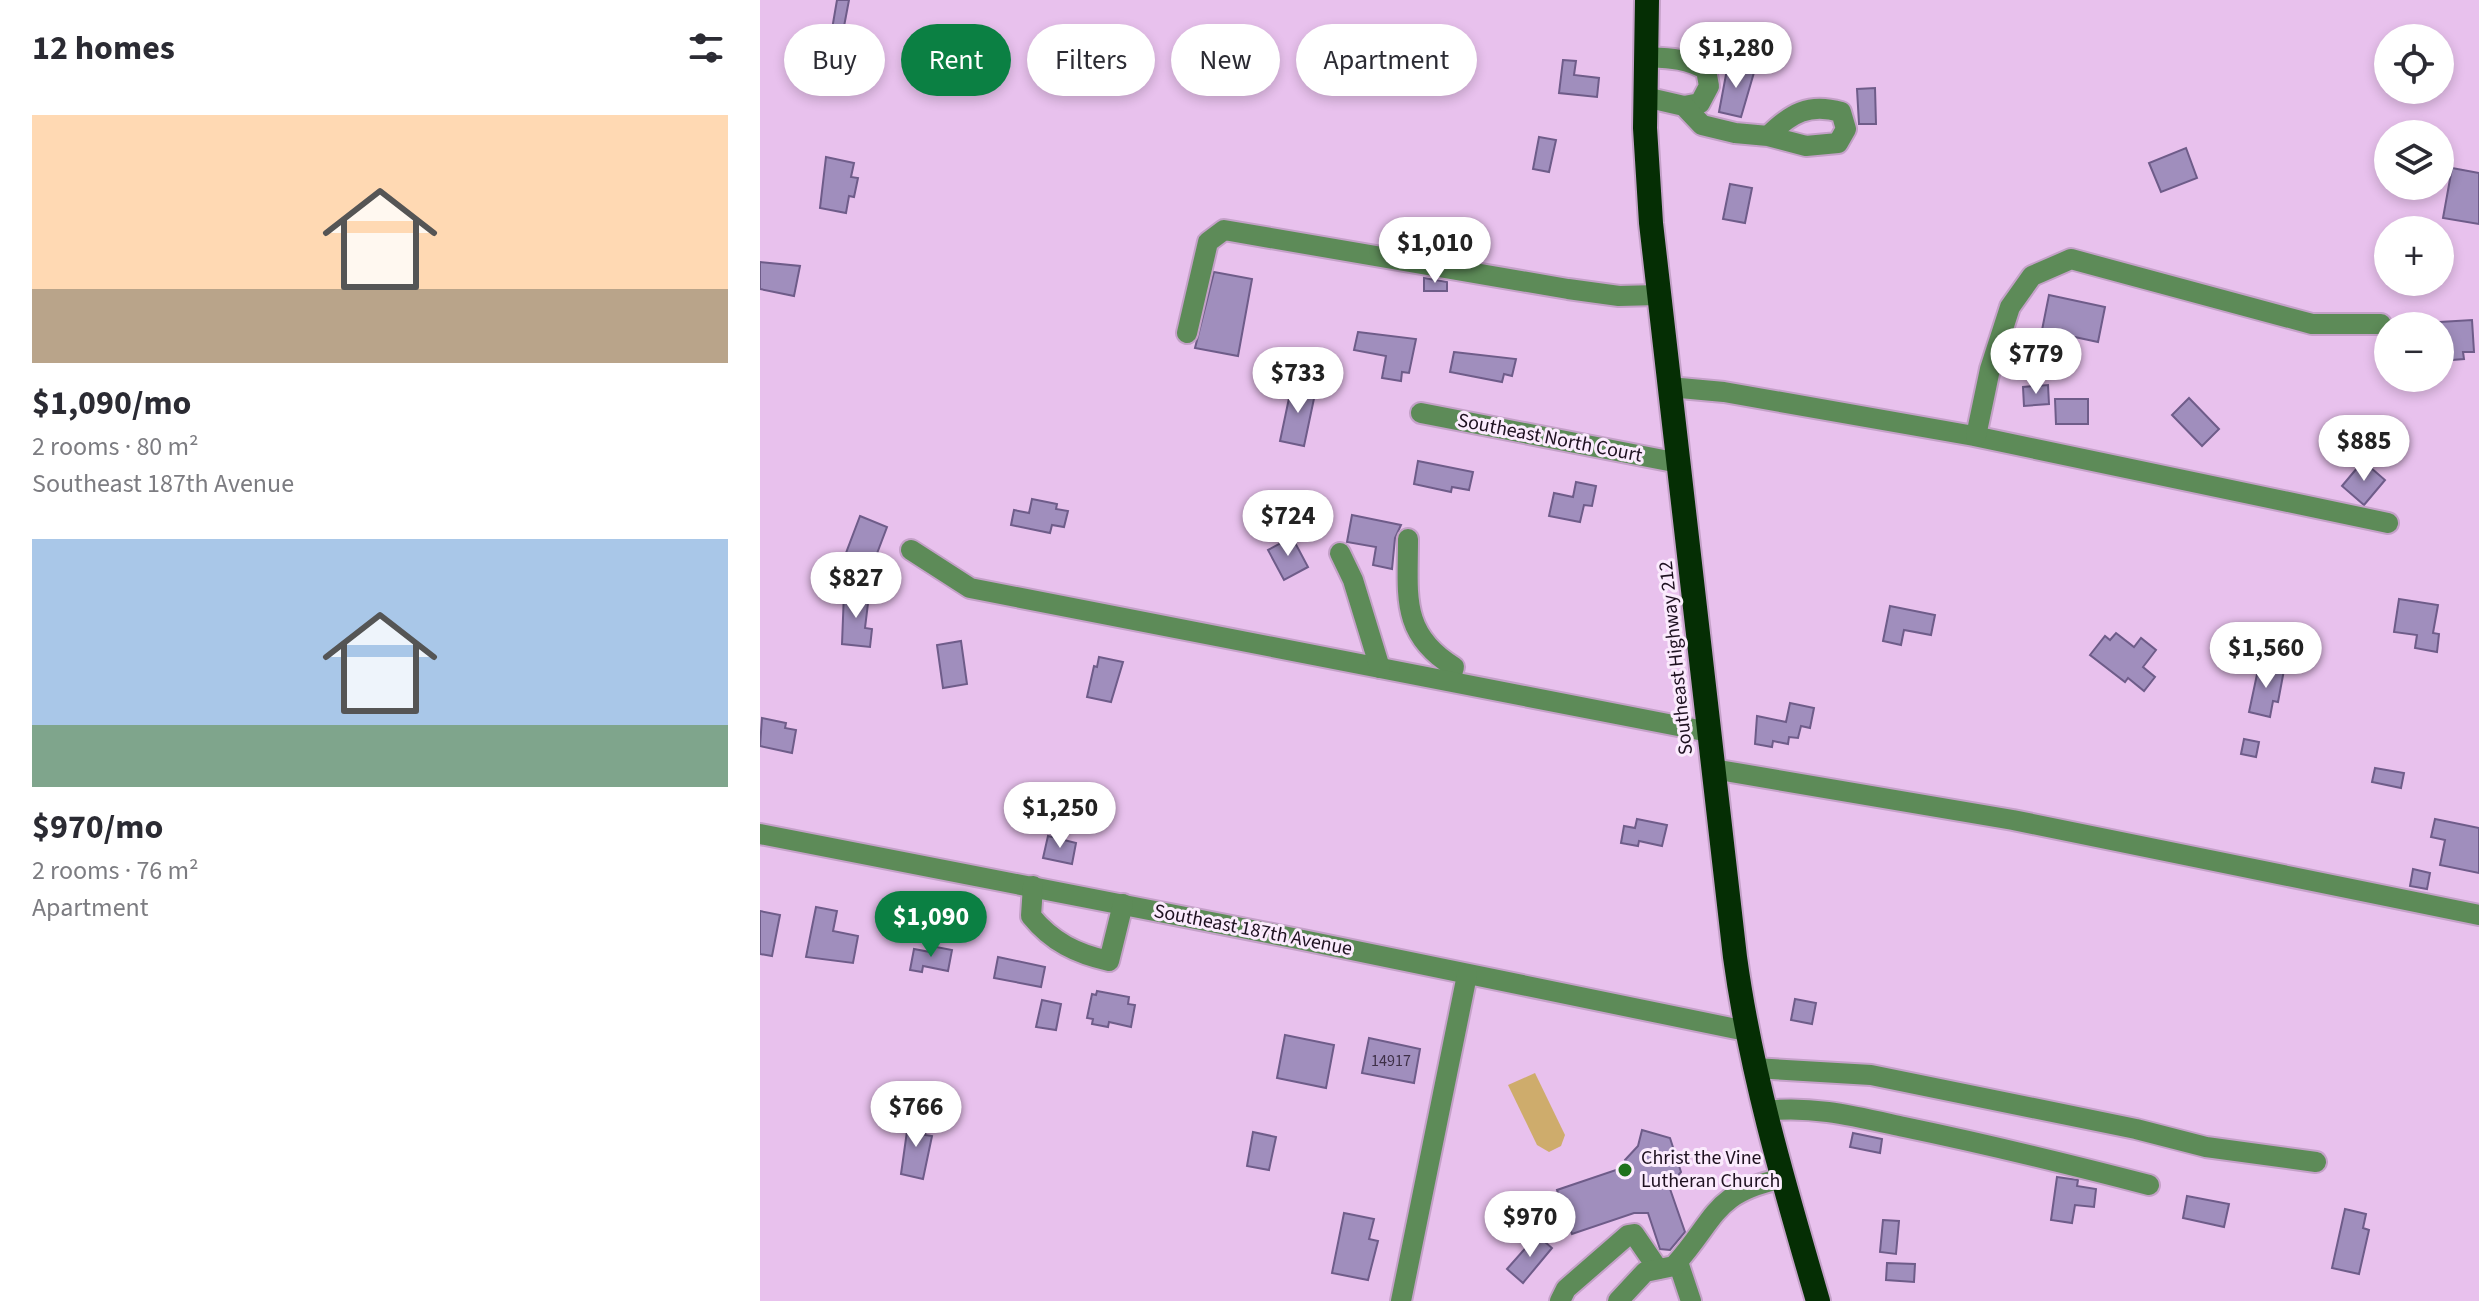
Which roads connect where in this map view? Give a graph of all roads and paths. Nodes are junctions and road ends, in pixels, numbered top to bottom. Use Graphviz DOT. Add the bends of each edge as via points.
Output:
graph roads {
  1 [pos="1647,0"];
  2 [pos="1645,57"];
  3 [pos="1645,97"];
  4 [pos="1684,106"];
  5 [pos="1768,136"];
  6 [pos="1658,295"];
  7 [pos="2374,324"];
  8 [pos="1187,333"];
  9 [pos="1669,387"];
  10 [pos="1421,413"];
  11 [pos="1976,436"];
  12 [pos="1679,463"];
  13 [pos="2388,523"];
  14 [pos="1408,539"];
  15 [pos="911,550"];
  16 [pos="1340,553"];
  17 [pos="1380,668"];
  18 [pos="1450,681"];
  19 [pos="1709,732"];
  20 [pos="1713,769"];
  21 [pos="760,834"];
  22 [pos="1033,886"];
  23 [pos="1123,904"];
  24 [pos="2479,915"];
  25 [pos="1467,975"];
  26 [pos="1746,1031"];
  27 [pos="1754,1068"];
  28 [pos="1765,1111"];
  29 [pos="2316,1162"];
  30 [pos="1784,1178"];
  31 [pos="2149,1185"];
  32 [pos="1678,1262"];
  33 [pos="1658,1269"];
  34 [pos="1401,1301"];
  35 [pos="1560,1301"];
  36 [pos="1618,1301"];
  37 [pos="1691,1301"];
  38 [pos="1818,1301"];
  1 -- 2 [label="highway, Southeast Highway 212"];
  2 -- 3 [label="highway, Southeast Highway 212"];
  2 -- 4 [label="street" via="1677,59 1706,70 1709,86 1700,103"];
  3 -- 4 [label="street"];
  3 -- 6 [label="highway, Southeast Highway 212"];
  4 -- 5 [label="street" via="1702,125"];
  6 -- 8 [label="street" via="1568,289 1224,230 1208,242"];
  6 -- 9 [label="highway, Southeast Highway 212"];
  7 -- 11 [label="street" via="2312,324 2071,259 2032,276 2010,307"];
  9 -- 11 [label="street"];
  9 -- 12 [label="highway, Southeast Highway 212"];
  10 -- 12 [label="street, Southeast North Court"];
  11 -- 13 [label="street"];
  12 -- 19 [label="highway, Southeast Highway 212"];
  14 -- 18 [label="street" via="1408,602 1414,628 1423,644 1454,667"];
  15 -- 17 [label="street" via="970,588"];
  16 -- 17 [label="street"];
  17 -- 18 [label="street"];
  18 -- 19 [label="street"];
  19 -- 20 [label="highway, Southeast Highway 212"];
  20 -- 24 [label="street" via="2013,820"];
  20 -- 26 [label="highway, Southeast Highway 212"];
  21 -- 22 [label="street, Southeast 187th Avenue"];
  22 -- 23 [label="street, Southeast 187th Avenue"];
  22 -- 23 [label="street" via="1031,916 1040,927 1077,954 1109,961"];
  23 -- 25 [label="street, Southeast 187th Avenue"];
  25 -- 26 [label="street, Southeast 187th Avenue"];
  25 -- 34 [label="street"];
  26 -- 27 [label="highway, Southeast Highway 212"];
  27 -- 28 [label="highway, Southeast Highway 212"];
  27 -- 29 [label="street" via="1871,1075 2136,1129 2181,1143"];
  28 -- 30 [label="highway, Southeast Highway 212"];
  28 -- 31 [label="street" via="1825,1111"];
  30 -- 32 [label="street" via="1749,1185 1723,1201"];
  30 -- 38 [label="highway, Southeast Highway 212"];
  32 -- 33 [label="street"];
  32 -- 37 [label="street"];
  33 -- 35 [label="street" via="1634,1234 1628,1235 1566,1289"];
  33 -- 36 [label="street" via="1645,1272"];
}
